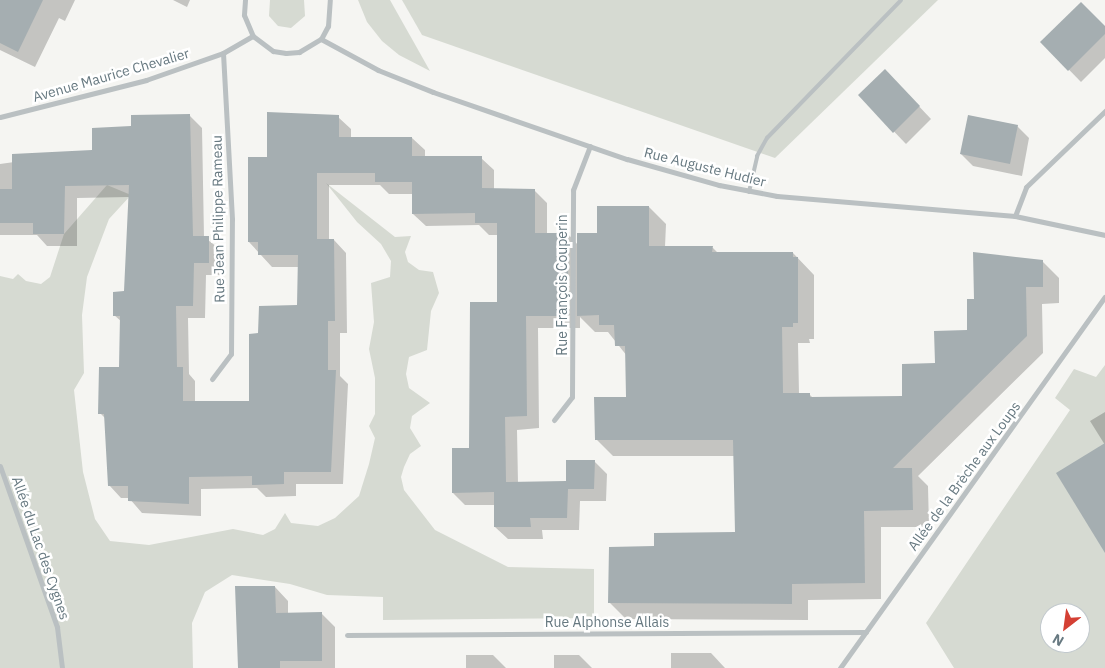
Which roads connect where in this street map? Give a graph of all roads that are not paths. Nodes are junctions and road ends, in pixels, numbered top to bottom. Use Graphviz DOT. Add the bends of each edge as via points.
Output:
graph roads {
  1 [pos="245,0"];
  2 [pos="330,0"];
  3 [pos="901,0"];
  4 [pos="253,36"];
  5 [pos="320,39"];
  6 [pos="223,53"];
  7 [pos="1105,111"];
  8 [pos="0,117"];
  9 [pos="590,146"];
  10 [pos="749,192"];
  11 [pos="1015,216"];
  12 [pos="1105,235"];
  13 [pos="1105,298"];
  14 [pos="212,379"];
  15 [pos="554,420"];
  16 [pos="0,466"];
  17 [pos="866,632"];
  18 [pos="347,635"];
  19 [pos="62,668"];
  20 [pos="840,668"];
  1 -- 4 [label="street" via="244,15"];
  2 -- 5 [label="street" via="328,26"];
  3 -- 10 [label="lane" via="767,138 757,156"];
  4 -- 5 [label="street" via="273,51 286,53 299,52"];
  4 -- 6 [label="street, Avenue Maurice Chevalier"];
  5 -- 9 [label="street, Rue Auguste Hudier" via="378,70"];
  6 -- 8 [label="street, Avenue Maurice Chevalier" via="146,80"];
  6 -- 14 [label="street, Rue Jean Philippe Rameau" via="232,219 230,354"];
  7 -- 11 [label="street" via="1026,188"];
  9 -- 10 [label="street, Rue Auguste Hudier"];
  9 -- 15 [label="street, Rue François Couperin" via="573,190 572,398"];
  10 -- 11 [label="street, Rue Auguste Hudier"];
  11 -- 12 [label="street, Rue Auguste Hudier"];
  13 -- 17 [label="street, Allée de la Brèche aux Loups"];
  16 -- 19 [label="street, Allée du Lac des Cygnes" via="54,619"];
  17 -- 18 [label="street, Rue Alphonse Allais"];
  17 -- 20 [label="street, Allée de la Brèche aux Loups"];
}
